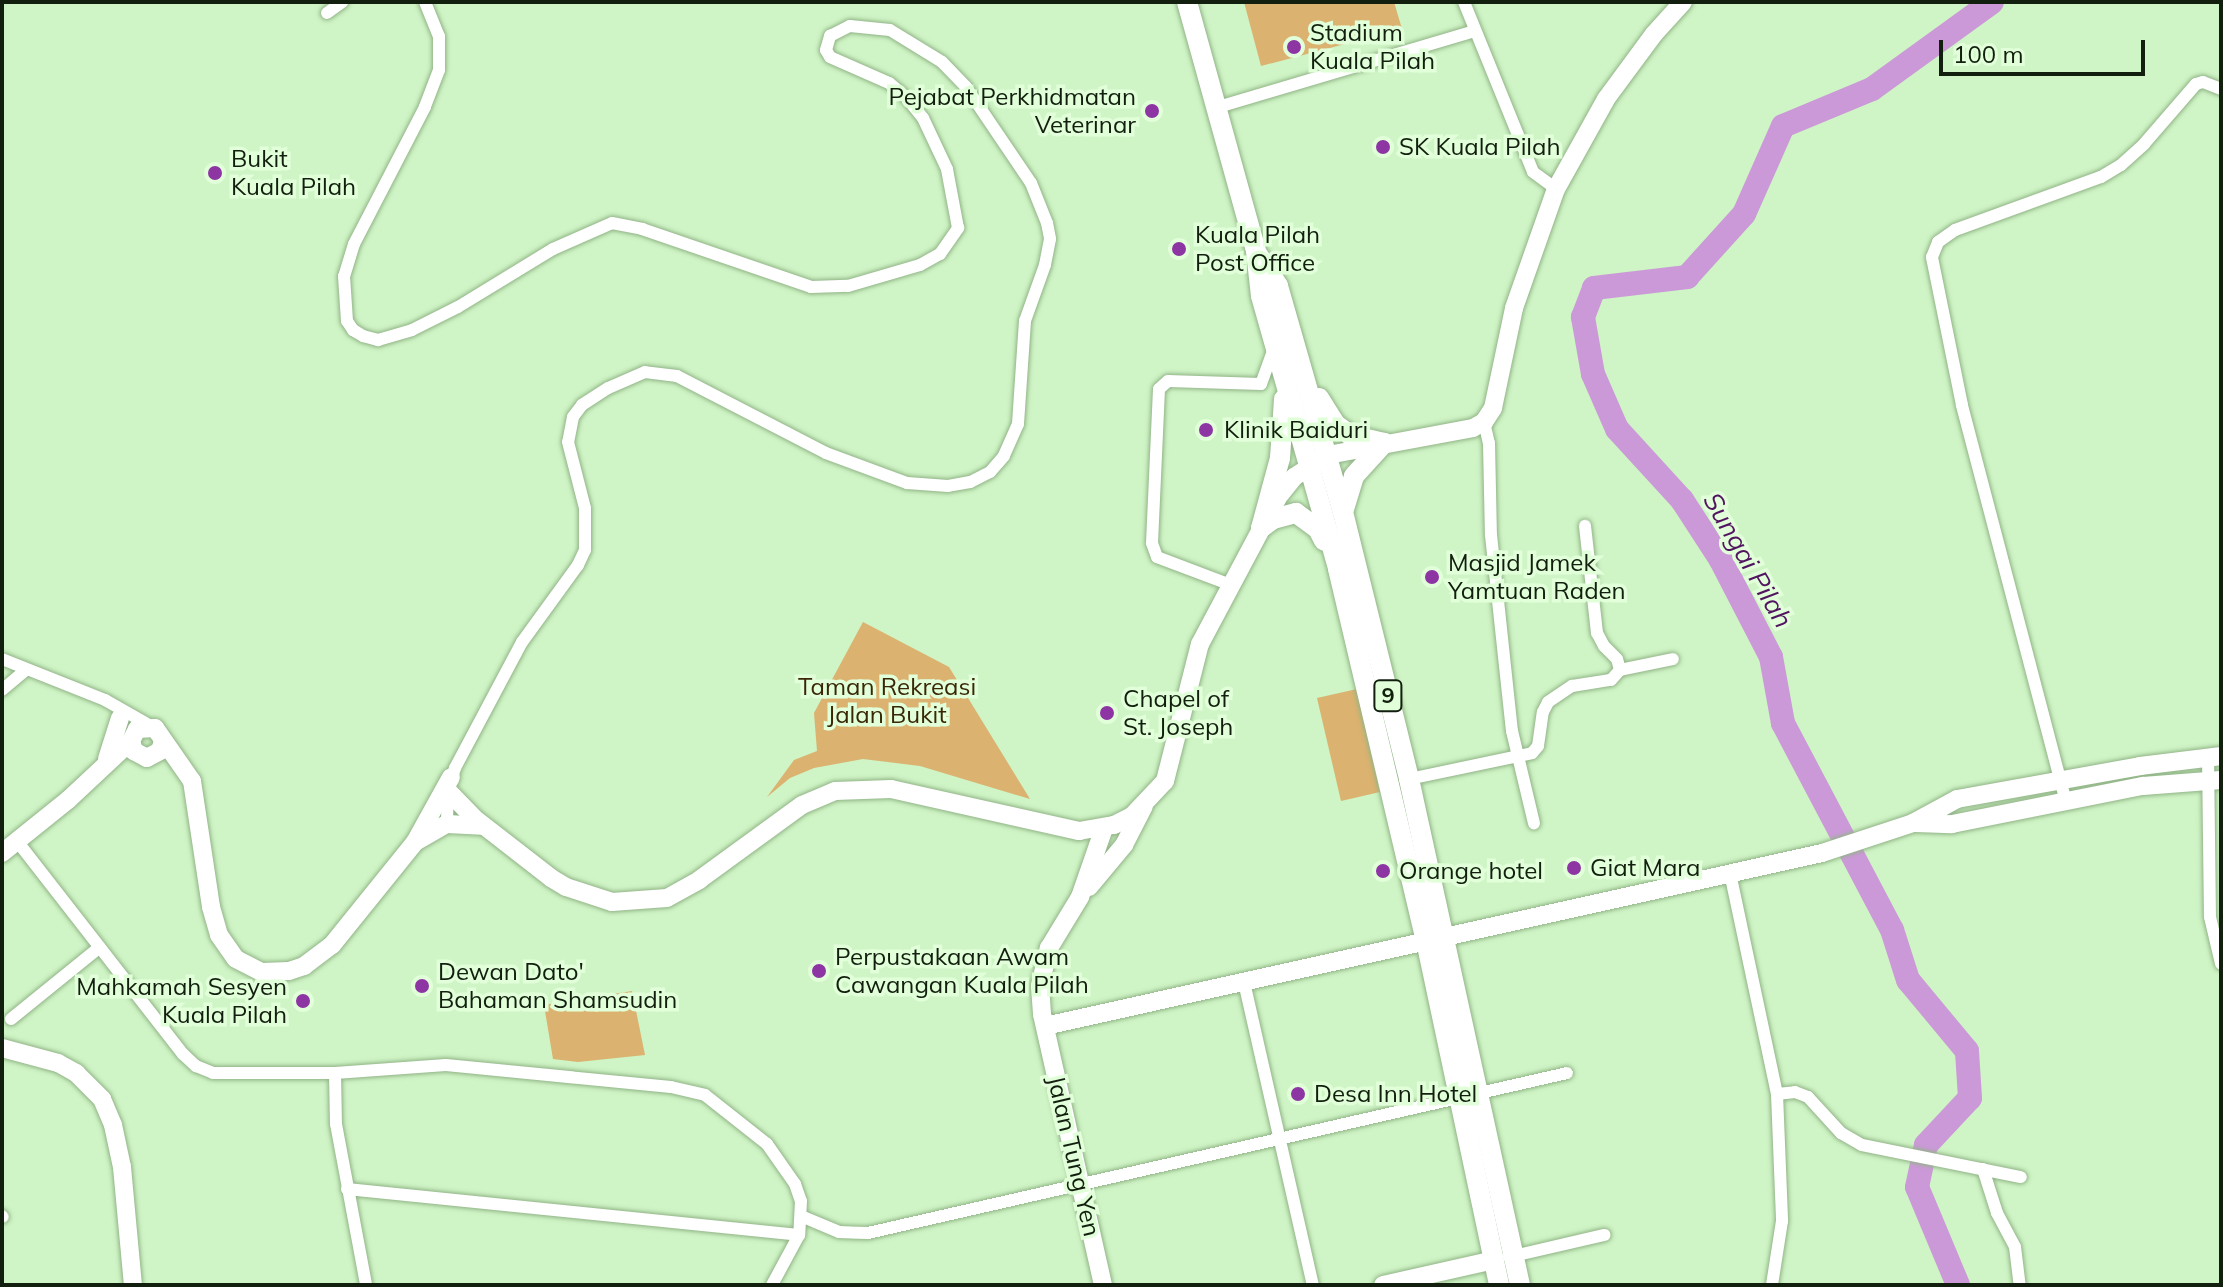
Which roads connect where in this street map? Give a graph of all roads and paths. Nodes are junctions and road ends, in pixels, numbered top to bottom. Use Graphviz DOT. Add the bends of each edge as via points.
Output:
graph roads {
  1 [pos="342,2"];
  2 [pos="425,2"];
  3 [pos="1187,2"];
  4 [pos="1464,2"];
  5 [pos="1683,2"];
  6 [pos="327,13"];
  7 [pos="1474,31"];
  8 [pos="2221,89"];
  9 [pos="1218,107"];
  10 [pos="1556,189"];
  11 [pos="1256,251"];
  12 [pos="1275,345"];
  13 [pos="1306,376"];
  14 [pos="1284,377"];
  15 [pos="1484,422"];
  16 [pos="1384,443"];
  17 [pos="1328,455"];
  18 [pos="1309,465"];
  19 [pos="1343,512"];
  20 [pos="1585,526"];
  21 [pos="1261,528"];
  22 [pos="1338,569"];
  23 [pos="1231,585"];
  24 [pos="2,659"];
  25 [pos="1673,659"];
  26 [pos="1620,670"];
  27 [pos="25,671"];
  28 [pos="2,690"];
  29 [pos="105,700"];
  30 [pos="120,718"];
  31 [pos="157,740"];
  32 [pos="134,744"];
  33 [pos="1518,755"];
  34 [pos="2215,756"];
  35 [pos="97,775"];
  36 [pos="1409,779"];
  37 [pos="2062,780"];
  38 [pos="2215,780"];
  39 [pos="449,784"];
  40 [pos="2066,802"];
  41 [pos="1145,804"];
  42 [pos="1534,823"];
  43 [pos="1913,823"];
  44 [pos="447,824"];
  45 [pos="488,828"];
  46 [pos="1104,828"];
  47 [pos="17,841"];
  48 [pos="415,842"];
  49 [pos="2,853"];
  50 [pos="1730,873"];
  51 [pos="1080,897"];
  52 [pos="1435,939"];
  53 [pos="100,947"];
  54 [pos="2221,964"];
  55 [pos="1244,982"];
  56 [pos="11,1019"];
  57 [pos="1045,1026"];
  58 [pos="2,1048"];
  59 [pos="335,1073"];
  60 [pos="1567,1073"];
  61 [pos="1777,1094"];
  62 [pos="1469,1095"];
  63 [pos="1280,1138"];
  64 [pos="1983,1169"];
  65 [pos="2021,1177"];
  66 [pos="1080,1182"];
  67 [pos="347,1189"];
  68 [pos="801,1216"];
  69 [pos="799,1235"];
  70 [pos="1604,1235"];
  71 [pos="1504,1258"];
  72 [pos="133,1285"];
  73 [pos="366,1285"];
  74 [pos="772,1285"];
  75 [pos="1103,1285"];
  76 [pos="1313,1285"];
  77 [pos="1383,1285"];
  78 [pos="1499,1285"];
  79 [pos="1520,1285"];
  80 [pos="1772,1285"];
  81 [pos="2020,1285"];
  1 -- 6 [label="street"];
  2 -- 39 [label="street" via="439,36 439,70 354,244 344,276 347,321 363,336 378,340 412,330 553,249 612,223 811,287 848,286 940,254 953,239 958,219 942,157 907,98 889,83 830,57 830,36 850,26 890,30 942,62 966,87 1031,183 1050,239 1025,321 1018,424 1004,456 990,472 970,482 907,483 826,453 677,376 645,372 582,405 573,417 568,442 585,508 585,550 522,642"];
  3 -- 9 [label="main road, 9"];
  4 -- 7 [label="street"];
  5 -- 10 [label="street" via="1606,99"];
  7 -- 9 [label="street"];
  7 -- 10 [label="street" via="1533,172"];
  8 -- 37 [label="street" via="2203,82 2190,87 2121,165 1955,230 1938,242 1932,257 1962,405"];
  9 -- 11 [label="main road, 9"];
  10 -- 15 [label="street" via="1514,308 1493,408"];
  11 -- 12 [label="main road, 9" via="1261,296"];
  11 -- 13 [label="main road, 9" via="1278,286"];
  12 -- 14 [label="main road, 9"];
  12 -- 23 [label="street" via="1261,384 1168,381 1159,389 1152,543 1157,557"];
  13 -- 16 [label="main road" via="1335,424 1350,435"];
  13 -- 17 [label="main road, 9"];
  14 -- 18 [label="main road, 9"];
  14 -- 21 [label="main road" via="1280,458"];
  15 -- 16 [label="street"];
  15 -- 33 [label="street" via="1491,535"];
  16 -- 17 [label="street"];
  16 -- 19 [label="main road" via="1354,476"];
  17 -- 18 [label="street"];
  17 -- 19 [label="main road, 9"];
  18 -- 21 [label="street" via="1278,497"];
  18 -- 22 [label="main road, 9"];
  19 -- 36 [label="main road, 9"];
  20 -- 26 [label="street" via="1597,633"];
  21 -- 22 [label="main road" via="1284,514 1307,518"];
  21 -- 23 [label="street"];
  22 -- 52 [label="main road, 9"];
  23 -- 41 [label="street" via="1194,658 1172,767"];
  24 -- 27 [label="street"];
  25 -- 26 [label="street"];
  26 -- 33 [label="street" via="1611,680 1572,686 1548,702 1538,746"];
  27 -- 28 [label="street"];
  27 -- 29 [label="street"];
  29 -- 30 [label="street"];
  29 -- 31 [label="street"];
  30 -- 32 [label="street"];
  30 -- 35 [label="street" via="113,747"];
  31 -- 32 [label="street" via="147,758"];
  31 -- 32 [label="street" via="143,726"];
  31 -- 48 [label="street" via="192,781 215,922 226,948 262,972 289,971 318,958"];
  32 -- 35 [label="street"];
  33 -- 36 [label="street"];
  33 -- 42 [label="street"];
  34 -- 37 [label="street"];
  34 -- 38 [label="street"];
  35 -- 47 [label="street"];
  36 -- 52 [label="main road, 9"];
  37 -- 40 [label="street"];
  37 -- 43 [label="street" via="1957,799"];
  38 -- 40 [label="street" via="2143,786"];
  38 -- 54 [label="street" via="2210,917"];
  39 -- 44 [label="street"];
  39 -- 45 [label="street"];
  39 -- 48 [label="street"];
  40 -- 43 [label="street" via="1952,824"];
  41 -- 46 [label="street"];
  41 -- 51 [label="street" via="1124,845"];
  43 -- 50 [label="street" via="1822,853"];
  44 -- 45 [label="street"];
  44 -- 48 [label="street"];
  45 -- 46 [label="street" via="566,887 612,902 636,902 667,898 802,805 835,791 891,789 1063,829"];
  46 -- 51 [label="street"];
  47 -- 49 [label="street"];
  47 -- 53 [label="street"];
  50 -- 52 [label="street"];
  50 -- 61 [label="street"];
  51 -- 57 [label="street, Jalan Tung Yen" via="1042,967"];
  52 -- 55 [label="street"];
  52 -- 62 [label="main road, 9"];
  53 -- 56 [label="street"];
  53 -- 59 [label="street" via="196,1066 231,1074"];
  55 -- 57 [label="street"];
  55 -- 63 [label="street"];
  57 -- 66 [label="street, Jalan Tung Yen"];
  58 -- 72 [label="street" via="58,1063 102,1099 122,1167"];
  59 -- 67 [label="street" via="336,1124"];
  59 -- 68 [label="street" via="446,1065 692,1091 721,1105 781,1159 801,1201"];
  60 -- 62 [label="street"];
  61 -- 64 [label="street" via="1808,1097 1841,1133 1862,1145"];
  61 -- 80 [label="street" via="1782,1221"];
  62 -- 63 [label="street"];
  62 -- 71 [label="main road, 9"];
  63 -- 66 [label="street"];
  63 -- 76 [label="street"];
  64 -- 65 [label="street"];
  64 -- 81 [label="street" via="2015,1247"];
  66 -- 68 [label="street" via="868,1233 839,1232"];
  66 -- 75 [label="street, Jalan Tung Yen"];
  67 -- 69 [label="street"];
  67 -- 73 [label="street"];
  68 -- 69 [label="street"];
  69 -- 74 [label="street"];
  70 -- 71 [label="street"];
  71 -- 77 [label="street"];
  71 -- 78 [label="main road, 9"];
  71 -- 79 [label="main road, 9"];
}
